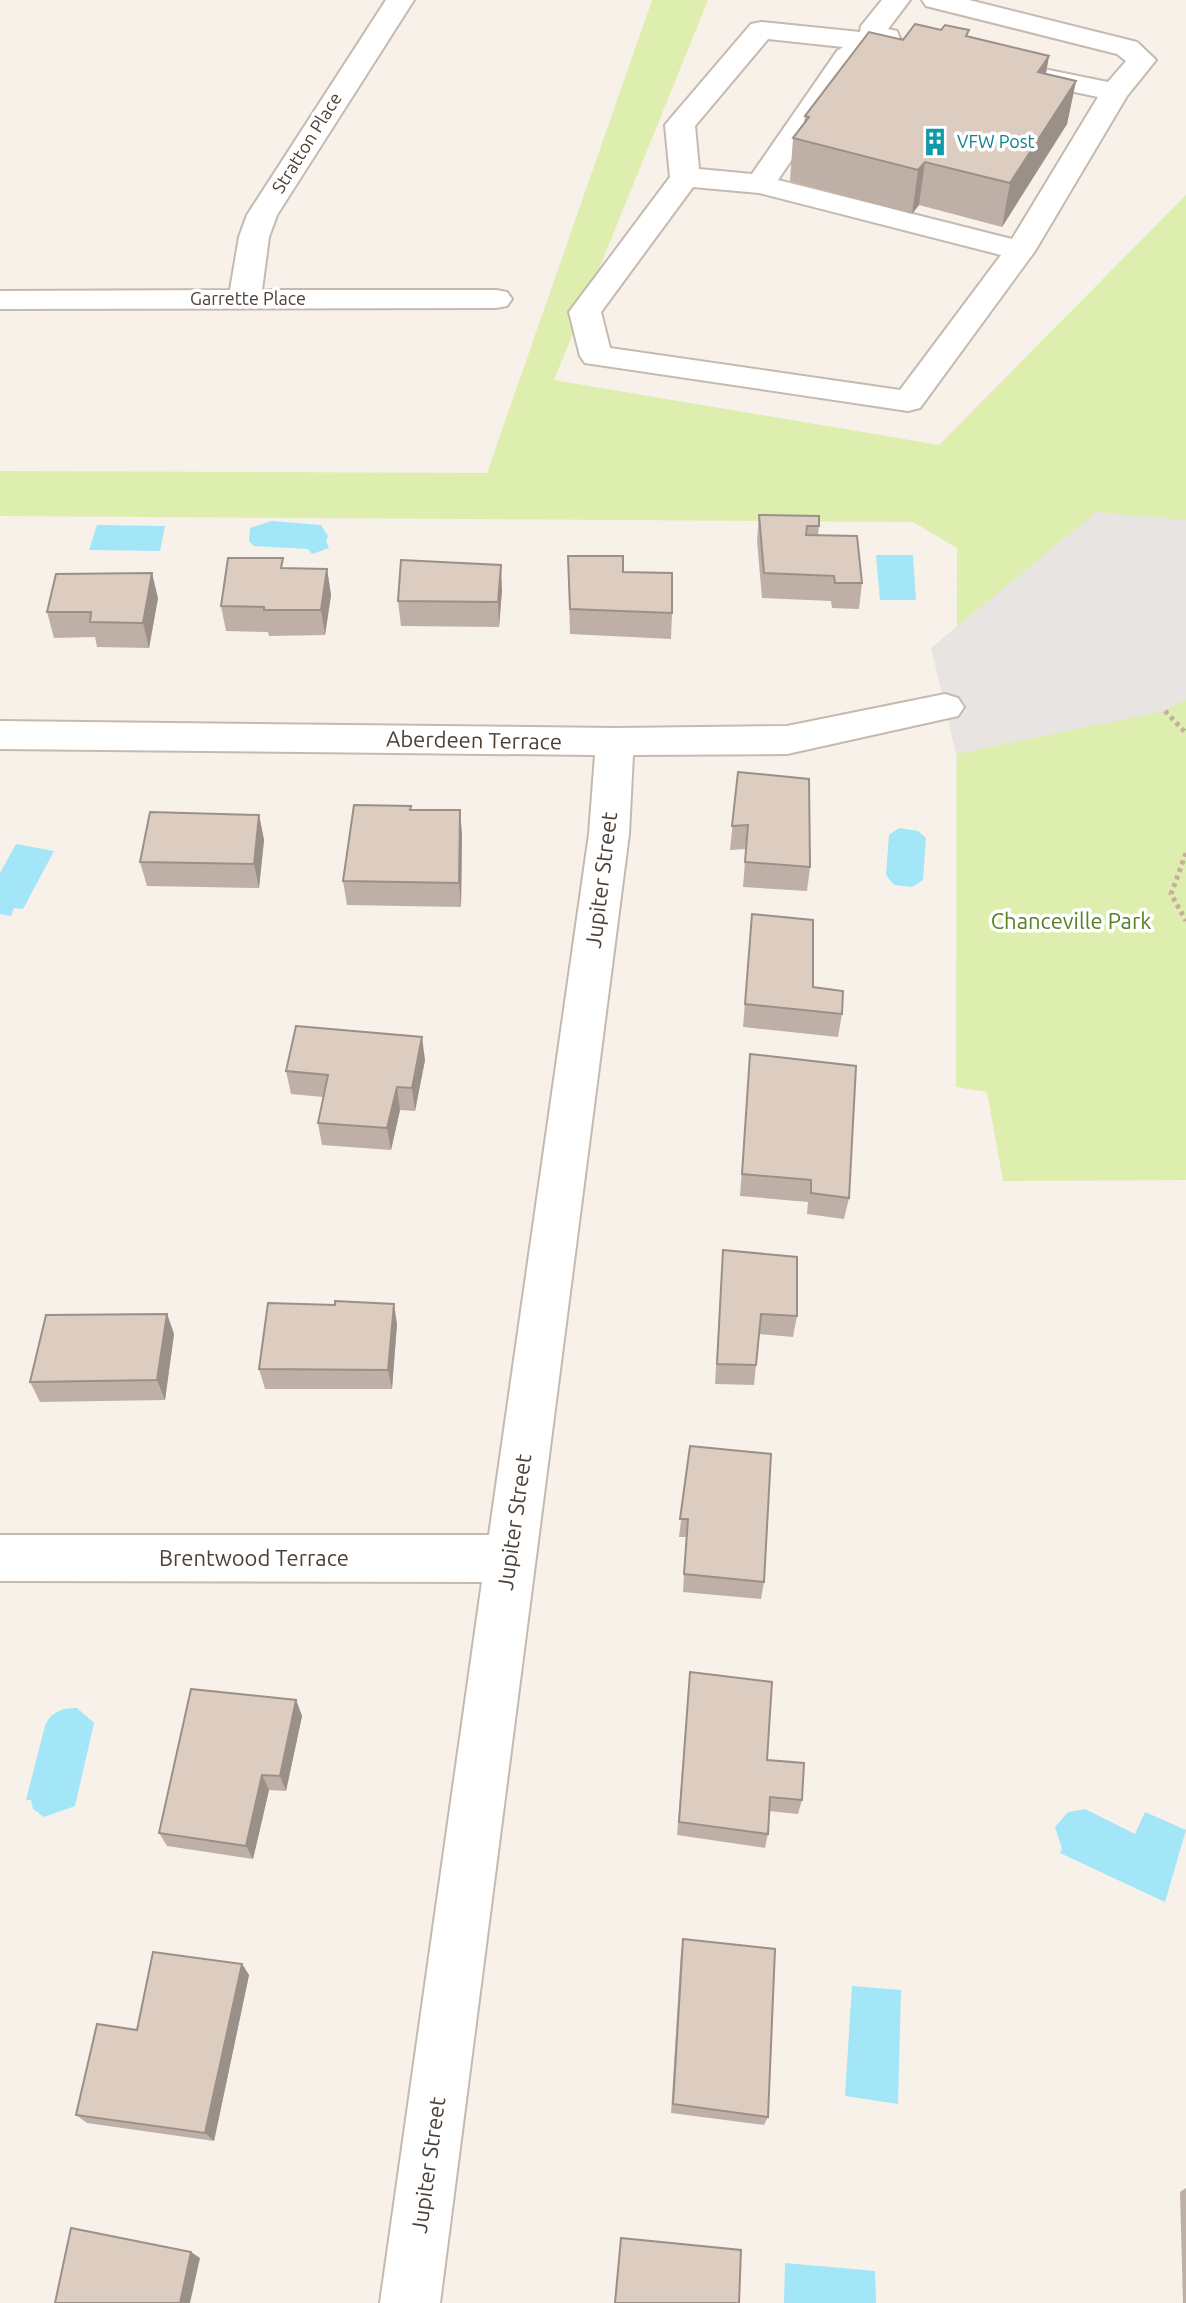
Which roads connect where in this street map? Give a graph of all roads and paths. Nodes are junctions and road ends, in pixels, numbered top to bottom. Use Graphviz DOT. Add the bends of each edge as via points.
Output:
graph roads {
  1 [pos="400,0"];
  2 [pos="896,0"];
  3 [pos="929,0"];
  4 [pos="936,0"];
  5 [pos="872,42"];
  6 [pos="948,57"];
  7 [pos="993,67"];
  8 [pos="1115,92"];
  9 [pos="685,177"];
  10 [pos="760,184"];
  11 [pos="1020,251"];
  12 [pos="245,298"];
  13 [pos="496,299"];
  14 [pos="0,300"];
  15 [pos="945,707"];
  16 [pos="1165,711"];
  17 [pos="1186,733"];
  18 [pos="0,735"];
  19 [pos="615,742"];
  20 [pos="1186,853"];
  21 [pos="1186,921"];
  22 [pos="0,1558"];
  23 [pos="509,1559"];
  24 [pos="410,2303"];
  1 -- 12 [label="street, Stratton Place" via="262,215"];
  2 -- 5 [label="street" via="875,26"];
  3 -- 5 [label="street" via="904,32"];
  4 -- 8 [label="street" via="1127,48 1142,60"];
  5 -- 6 [label="street"];
  5 -- 9 [label="street" via="761,30 680,125"];
  5 -- 10 [label="street" via="847,57"];
  7 -- 8 [label="street"];
  8 -- 11 [label="street"];
  9 -- 10 [label="street"];
  9 -- 11 [label="street" via="585,312 596,356 908,401"];
  10 -- 11 [label="street"];
  12 -- 13 [label="street, Garrette Place"];
  12 -- 14 [label="street, Garrette Place"];
  15 -- 19 [label="street, Aberdeen Terrace" via="787,740"];
  16 -- 17 [label="path"];
  18 -- 19 [label="street, Aberdeen Terrace"];
  19 -- 23 [label="street, Jupiter Street" via="609,834"];
  20 -- 21 [label="path" via="1171,894"];
  22 -- 23 [label="street, Brentwood Terrace"];
  23 -- 24 [label="street, Jupiter Street"];
}
